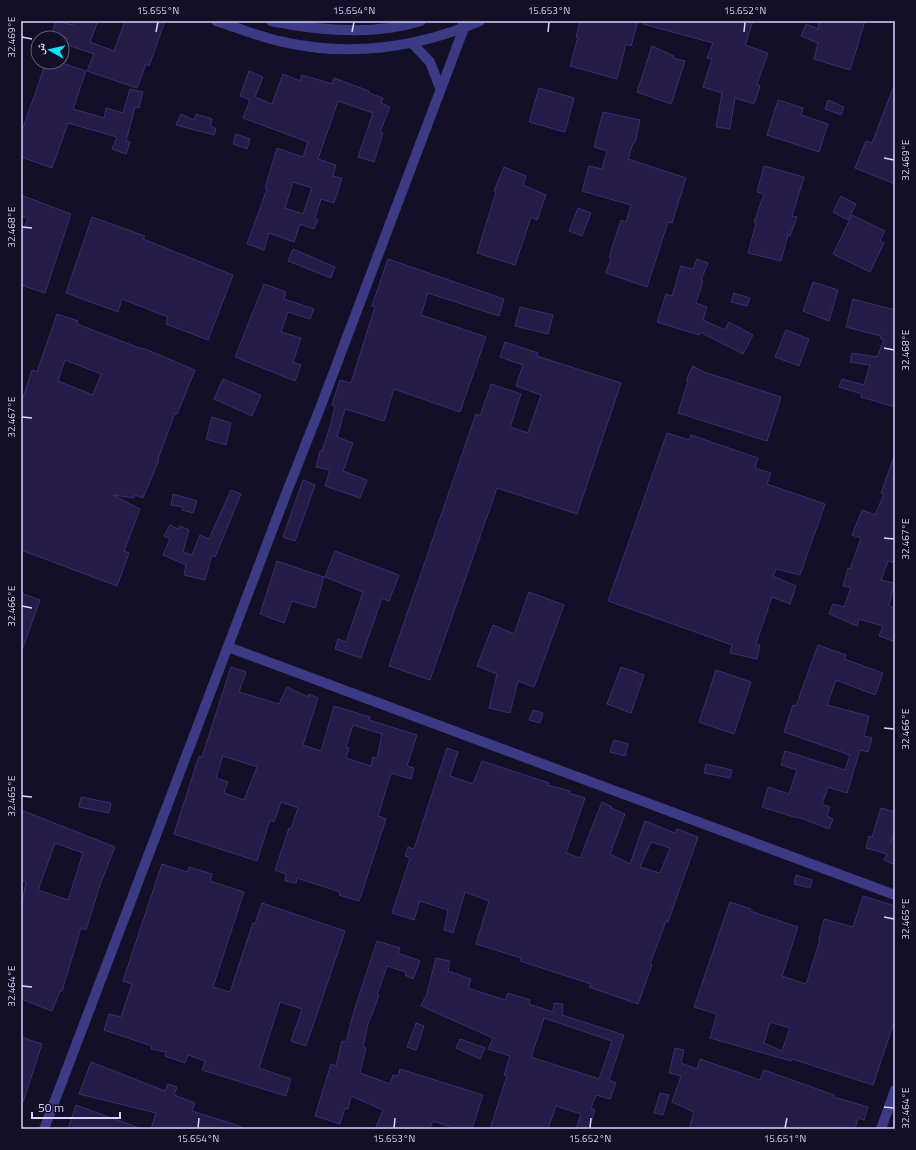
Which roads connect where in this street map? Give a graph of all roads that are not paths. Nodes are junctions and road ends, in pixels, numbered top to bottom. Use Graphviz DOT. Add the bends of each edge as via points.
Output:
graph roads {
  1 [pos="216,21"];
  2 [pos="271,21"];
  3 [pos="421,21"];
  4 [pos="480,21"];
  5 [pos="463,25"];
  6 [pos="360,26"];
  7 [pos="412,44"];
  8 [pos="440,88"];
  9 [pos="228,647"];
  10 [pos="895,895"];
  11 [pos="895,1090"];
  12 [pos="44,1129"];
  13 [pos="881,1129"];
  1 -- 7 [label="street" via="265,37 311,46 365,49"];
  2 -- 6 [label="street" via="312,27"];
  3 -- 6 [label="street" via="389,28"];
  4 -- 5 [label="street"];
  5 -- 7 [label="street"];
  5 -- 8 [label="street"];
  7 -- 8 [label="street" via="430,62"];
  8 -- 9 [label="street"];
  9 -- 10 [label="street"];
  9 -- 12 [label="street"];
  11 -- 13 [label="street"];
}
